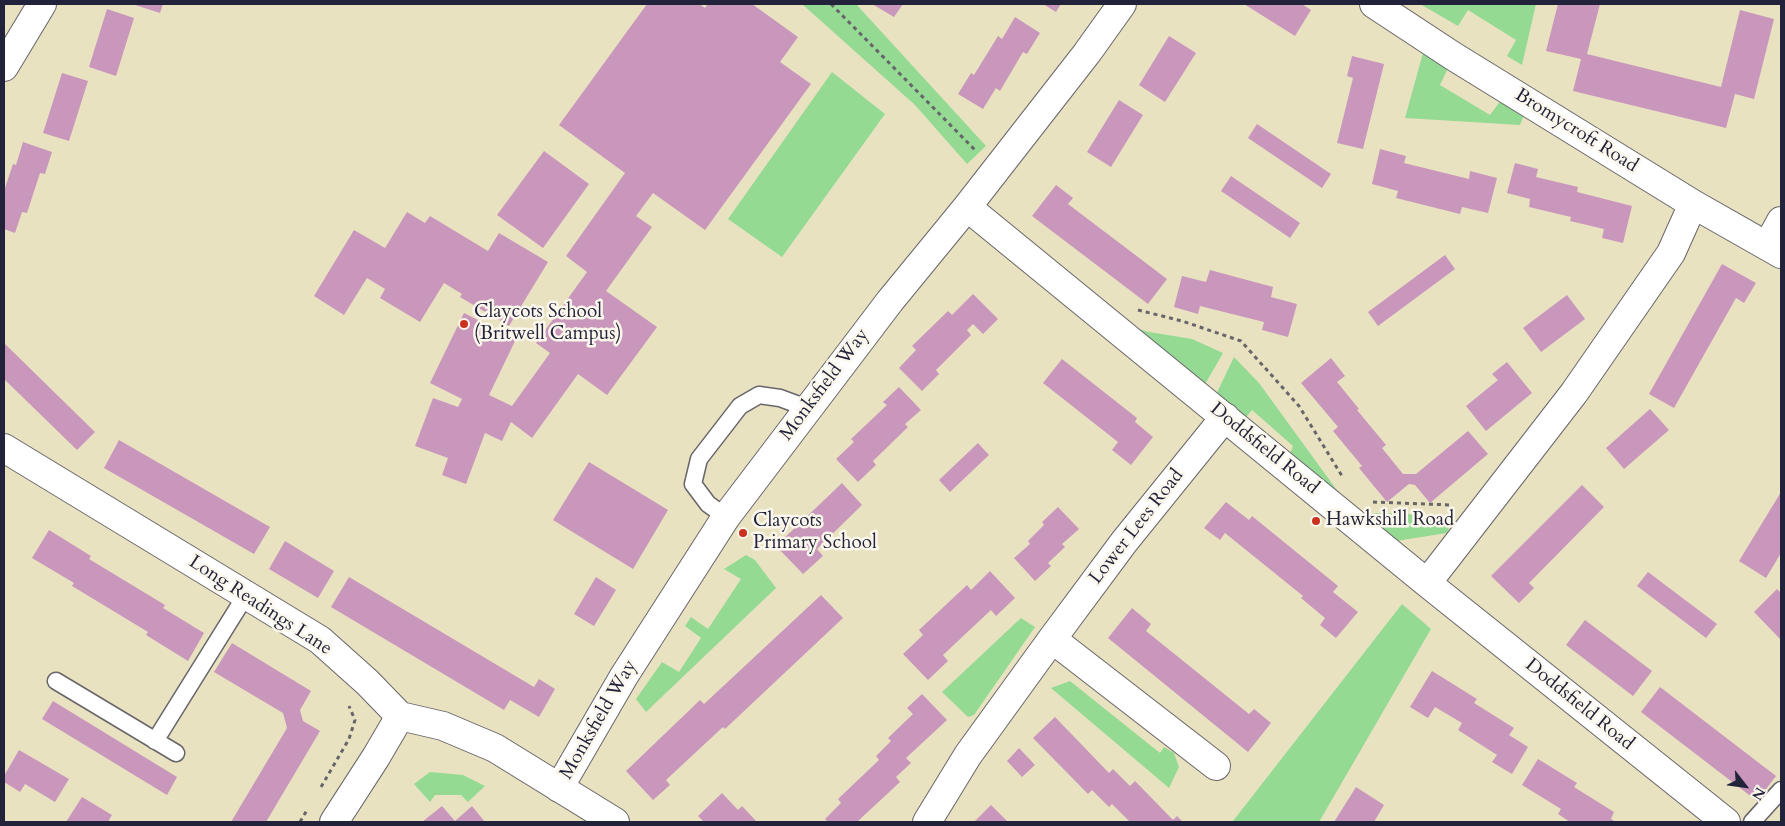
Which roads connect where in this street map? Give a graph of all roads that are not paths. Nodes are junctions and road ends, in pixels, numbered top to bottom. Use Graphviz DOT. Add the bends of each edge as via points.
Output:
graph roads {
  1 [pos="42,4"];
  2 [pos="1122,4"];
  3 [pos="1374,4"];
  4 [pos="4,67"];
  5 [pos="1693,204"];
  6 [pos="968,207"];
  7 [pos="1781,221"];
  8 [pos="1774,250"];
  9 [pos="808,408"];
  10 [pos="1225,417"];
  11 [pos="4,448"];
  12 [pos="726,517"];
  13 [pos="1427,583"];
  14 [pos="246,595"];
  15 [pos="1052,639"];
  16 [pos="56,680"];
  17 [pos="400,716"];
  18 [pos="155,741"];
  19 [pos="176,753"];
  20 [pos="1216,766"];
  21 [pos="559,788"];
  22 [pos="1781,790"];
  23 [pos="334,822"];
  24 [pos="615,822"];
  25 [pos="927,822"];
  26 [pos="1726,822"];
  27 [pos="1752,822"];
  1 -- 4 [label="street"];
  2 -- 6 [label="street, Monksfield Way"];
  3 -- 5 [label="street, Bromycroft Road"];
  5 -- 8 [label="street, Bromycroft Road"];
  5 -- 13 [label="street" via="1671,253 1574,393"];
  6 -- 9 [label="street, Monksfield Way"];
  6 -- 10 [label="street, Doddsfield Road"];
  7 -- 8 [label="street"];
  9 -- 12 [label="street, Monksfield Way"];
  9 -- 12 [label="lane" via="759,395 740,406 699,459 693,484 708,504"];
  10 -- 13 [label="street, Doddsfield Road"];
  10 -- 15 [label="street, Lower Lees Road" via="1124,542"];
  11 -- 14 [label="street, Long Readings Lane"];
  12 -- 21 [label="street, Monksfield Way" via="624,676"];
  13 -- 26 [label="street, Doddsfield Road"];
  14 -- 17 [label="street, Long Readings Lane" via="320,640"];
  14 -- 18 [label="lane"];
  15 -- 20 [label="street"];
  15 -- 25 [label="street, Lower Lees Road" via="968,755"];
  16 -- 18 [label="lane"];
  17 -- 21 [label="street" via="443,726 495,748"];
  17 -- 23 [label="street"];
  18 -- 19 [label="lane"];
  21 -- 24 [label="street"];
  22 -- 27 [label="lane"];
}
